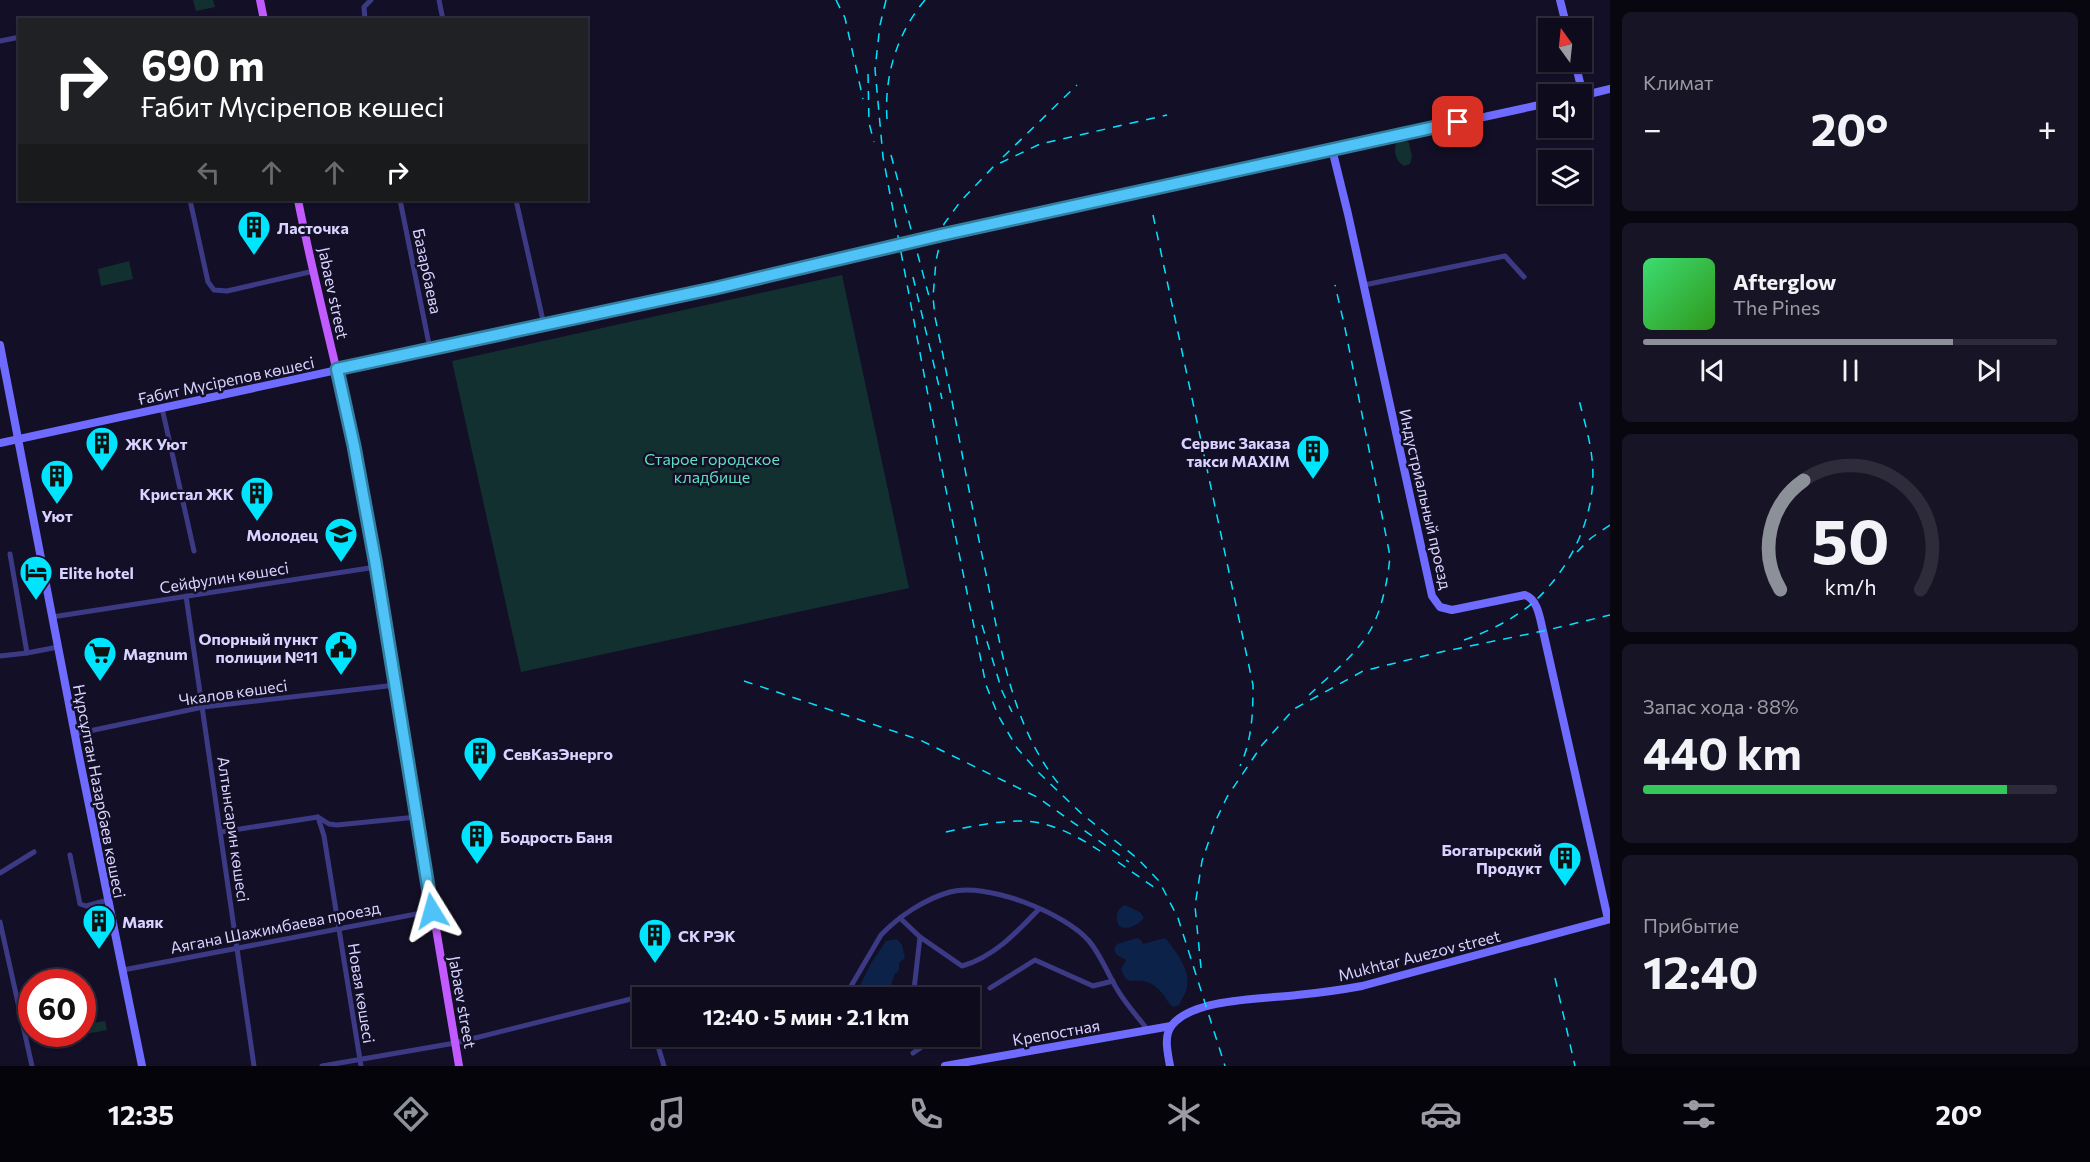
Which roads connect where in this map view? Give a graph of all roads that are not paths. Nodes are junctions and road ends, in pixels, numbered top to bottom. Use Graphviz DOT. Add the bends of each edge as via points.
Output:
graph roads {
  1 [pos="260,0"];
  2 [pos="371,0"];
  3 [pos="439,0"];
  4 [pos="1560,0"];
  5 [pos="264,18"];
  6 [pos="364,18"];
  7 [pos="443,18"];
  8 [pos="1564,18"];
  9 [pos="18,37"];
  10 [pos="0,41"];
  11 [pos="1610,89"];
  12 [pos="1592,93"];
  13 [pos="1538,105"];
  14 [pos="1332,149"];
  15 [pos="190,201"];
  16 [pos="298,201"];
  17 [pos="400,201"];
  18 [pos="516,201"];
  19 [pos="314,271"];
  20 [pos="1524,276"];
  21 [pos="1364,285"];
  22 [pos="544,325"];
  23 [pos="0,345"];
  24 [pos="430,349"];
  25 [pos="337,369"];
  26 [pos="162,408"];
  27 [pos="17,439"];
  28 [pos="0,443"];
  29 [pos="194,551"];
  30 [pos="10,554"];
  31 [pos="376,567"];
  32 [pos="186,596"];
  33 [pos="52,617"];
  34 [pos="58,647"];
  35 [pos="27,653"];
  36 [pos="0,656"];
  37 [pos="396,685"];
  38 [pos="202,707"];
  39 [pos="75,734"];
  40 [pos="318,817"];
  41 [pos="417,817"];
  42 [pos="220,832"];
  43 [pos="34,852"];
  44 [pos="70,855"];
  45 [pos="0,873"];
  46 [pos="108,900"];
  47 [pos="1040,909"];
  48 [pos="432,911"];
  49 [pos="900,918"];
  50 [pos="0,922"];
  51 [pos="1609,922"];
  52 [pos="338,928"];
  53 [pos="920,936"];
  54 [pos="237,948"];
  55 [pos="123,970"];
  56 [pos="1113,981"];
  57 [pos="850,987"];
  58 [pos="914,987"];
  59 [pos="990,988"];
  60 [pos="632,1000"];
  61 [pos="1171,1026"];
  62 [pos="1147,1029"];
  63 [pos="455,1042"];
  64 [pos="658,1047"];
  65 [pos="922,1047"];
  66 [pos="913,1053"];
  67 [pos="360,1063"];
  68 [pos="32,1066"];
  69 [pos="142,1066"];
  70 [pos="254,1066"];
  71 [pos="322,1066"];
  72 [pos="459,1066"];
  73 [pos="664,1066"];
  74 [pos="945,1066"];
  75 [pos="1170,1066"];
  1 -- 5 [label="main road"];
  2 -- 6 [label="street" via="364,7"];
  3 -- 7 [label="street"];
  4 -- 8 [label="main road"];
  9 -- 10 [label="street"];
  11 -- 12 [label="main road"];
  13 -- 14 [label="main road, Ғабит Мүсірепов көшесі"];
  14 -- 21 [label="main road, Индустриальный проезд"];
  14 -- 22 [label="main road, Ғабит Мүсірепов көшесі"];
  15 -- 19 [label="street" via="208,282 214,290 228,291"];
  16 -- 19 [label="main road, Jabaev street"];
  17 -- 24 [label="street, Базарбаева"];
  18 -- 22 [label="street"];
  19 -- 25 [label="main road, Jabaev street"];
  20 -- 21 [label="street" via="1505,256"];
  21 -- 51 [label="main road, Индустриальный проезд" via="1432,596 1440,607 1452,610 1525,595 1534,601"];
  22 -- 24 [label="main road, Ғабит Мүсірепов көшесі"];
  23 -- 27 [label="main road, Нұрсұлтан Назарбаев көшесі"];
  24 -- 25 [label="main road, Ғабит Мүсірепов көшесі"];
  25 -- 26 [label="main road, Ғабит Мүсірепов көшесі"];
  25 -- 31 [label="main road, Jabaev street"];
  26 -- 27 [label="main road, Ғабит Мүсірепов көшесі"];
  26 -- 29 [label="street"];
  27 -- 28 [label="main road"];
  27 -- 33 [label="main road, Нұрсұлтан Назарбаев көшесі"];
  30 -- 35 [label="street"];
  31 -- 32 [label="street, Сейфулин көшесі"];
  31 -- 37 [label="main road, Jabaev street"];
  32 -- 33 [label="street, Сейфулин көшесі"];
  32 -- 38 [label="street, Алтынсарин көшесі"];
  33 -- 34 [label="main road, Нұрсұлтан Назарбаев көшесі"];
  34 -- 35 [label="street"];
  34 -- 39 [label="main road, Нұрсұлтан Назарбаев көшесі"];
  35 -- 36 [label="street"];
  37 -- 38 [label="street, Чкалов көшесі"];
  37 -- 41 [label="main road, Jabaev street"];
  38 -- 39 [label="street, Чкалов көшесі"];
  38 -- 42 [label="street, Алтынсарин көшесі"];
  39 -- 46 [label="main road, Нұрсұлтан Назарбаев көшесі"];
  40 -- 41 [label="street" via="337,825"];
  40 -- 42 [label="street"];
  40 -- 52 [label="street, Новая көшесі"];
  41 -- 48 [label="main road, Jabaev street"];
  42 -- 54 [label="street, Алтынсарин көшесі"];
  43 -- 45 [label="street"];
  44 -- 46 [label="street" via="81,904"];
  46 -- 55 [label="main road, Нұрсұлтан Назарбаев көшесі"];
  47 -- 49 [label="street" via="996,894 962,890 935,898"];
  47 -- 53 [label="street" via="990,954 965,966"];
  47 -- 56 [label="street" via="1076,928 1090,942"];
  48 -- 52 [label="street, Аягана Шажимбаева проезд"];
  48 -- 63 [label="main road, Jabaev street"];
  49 -- 53 [label="street"];
  49 -- 57 [label="street" via="880,935"];
  50 -- 68 [label="street"];
  51 -- 61 [label="main road, Mukhtar Auezov street" via="1371,984 1212,1006 1184,1016"];
  52 -- 54 [label="street, Аягана Шажимбаева проезд"];
  52 -- 67 [label="street, Новая көшесі"];
  53 -- 58 [label="street"];
  54 -- 55 [label="street, Аягана Шажимбаева проезд"];
  54 -- 70 [label="street, Алтынсарин көшесі"];
  55 -- 69 [label="main road, Нұрсұлтан Назарбаев көшесі"];
  56 -- 59 [label="street" via="1093,986 1035,960"];
  56 -- 62 [label="street"];
  60 -- 63 [label="street"];
  61 -- 62 [label="main road, Крепостная"];
  61 -- 75 [label="main road" via="1167,1041"];
  62 -- 74 [label="main road, Крепостная"];
  63 -- 67 [label="street"];
  63 -- 72 [label="main road, Jabaev street"];
  64 -- 73 [label="street"];
  65 -- 66 [label="street"];
  67 -- 71 [label="street"];
}
